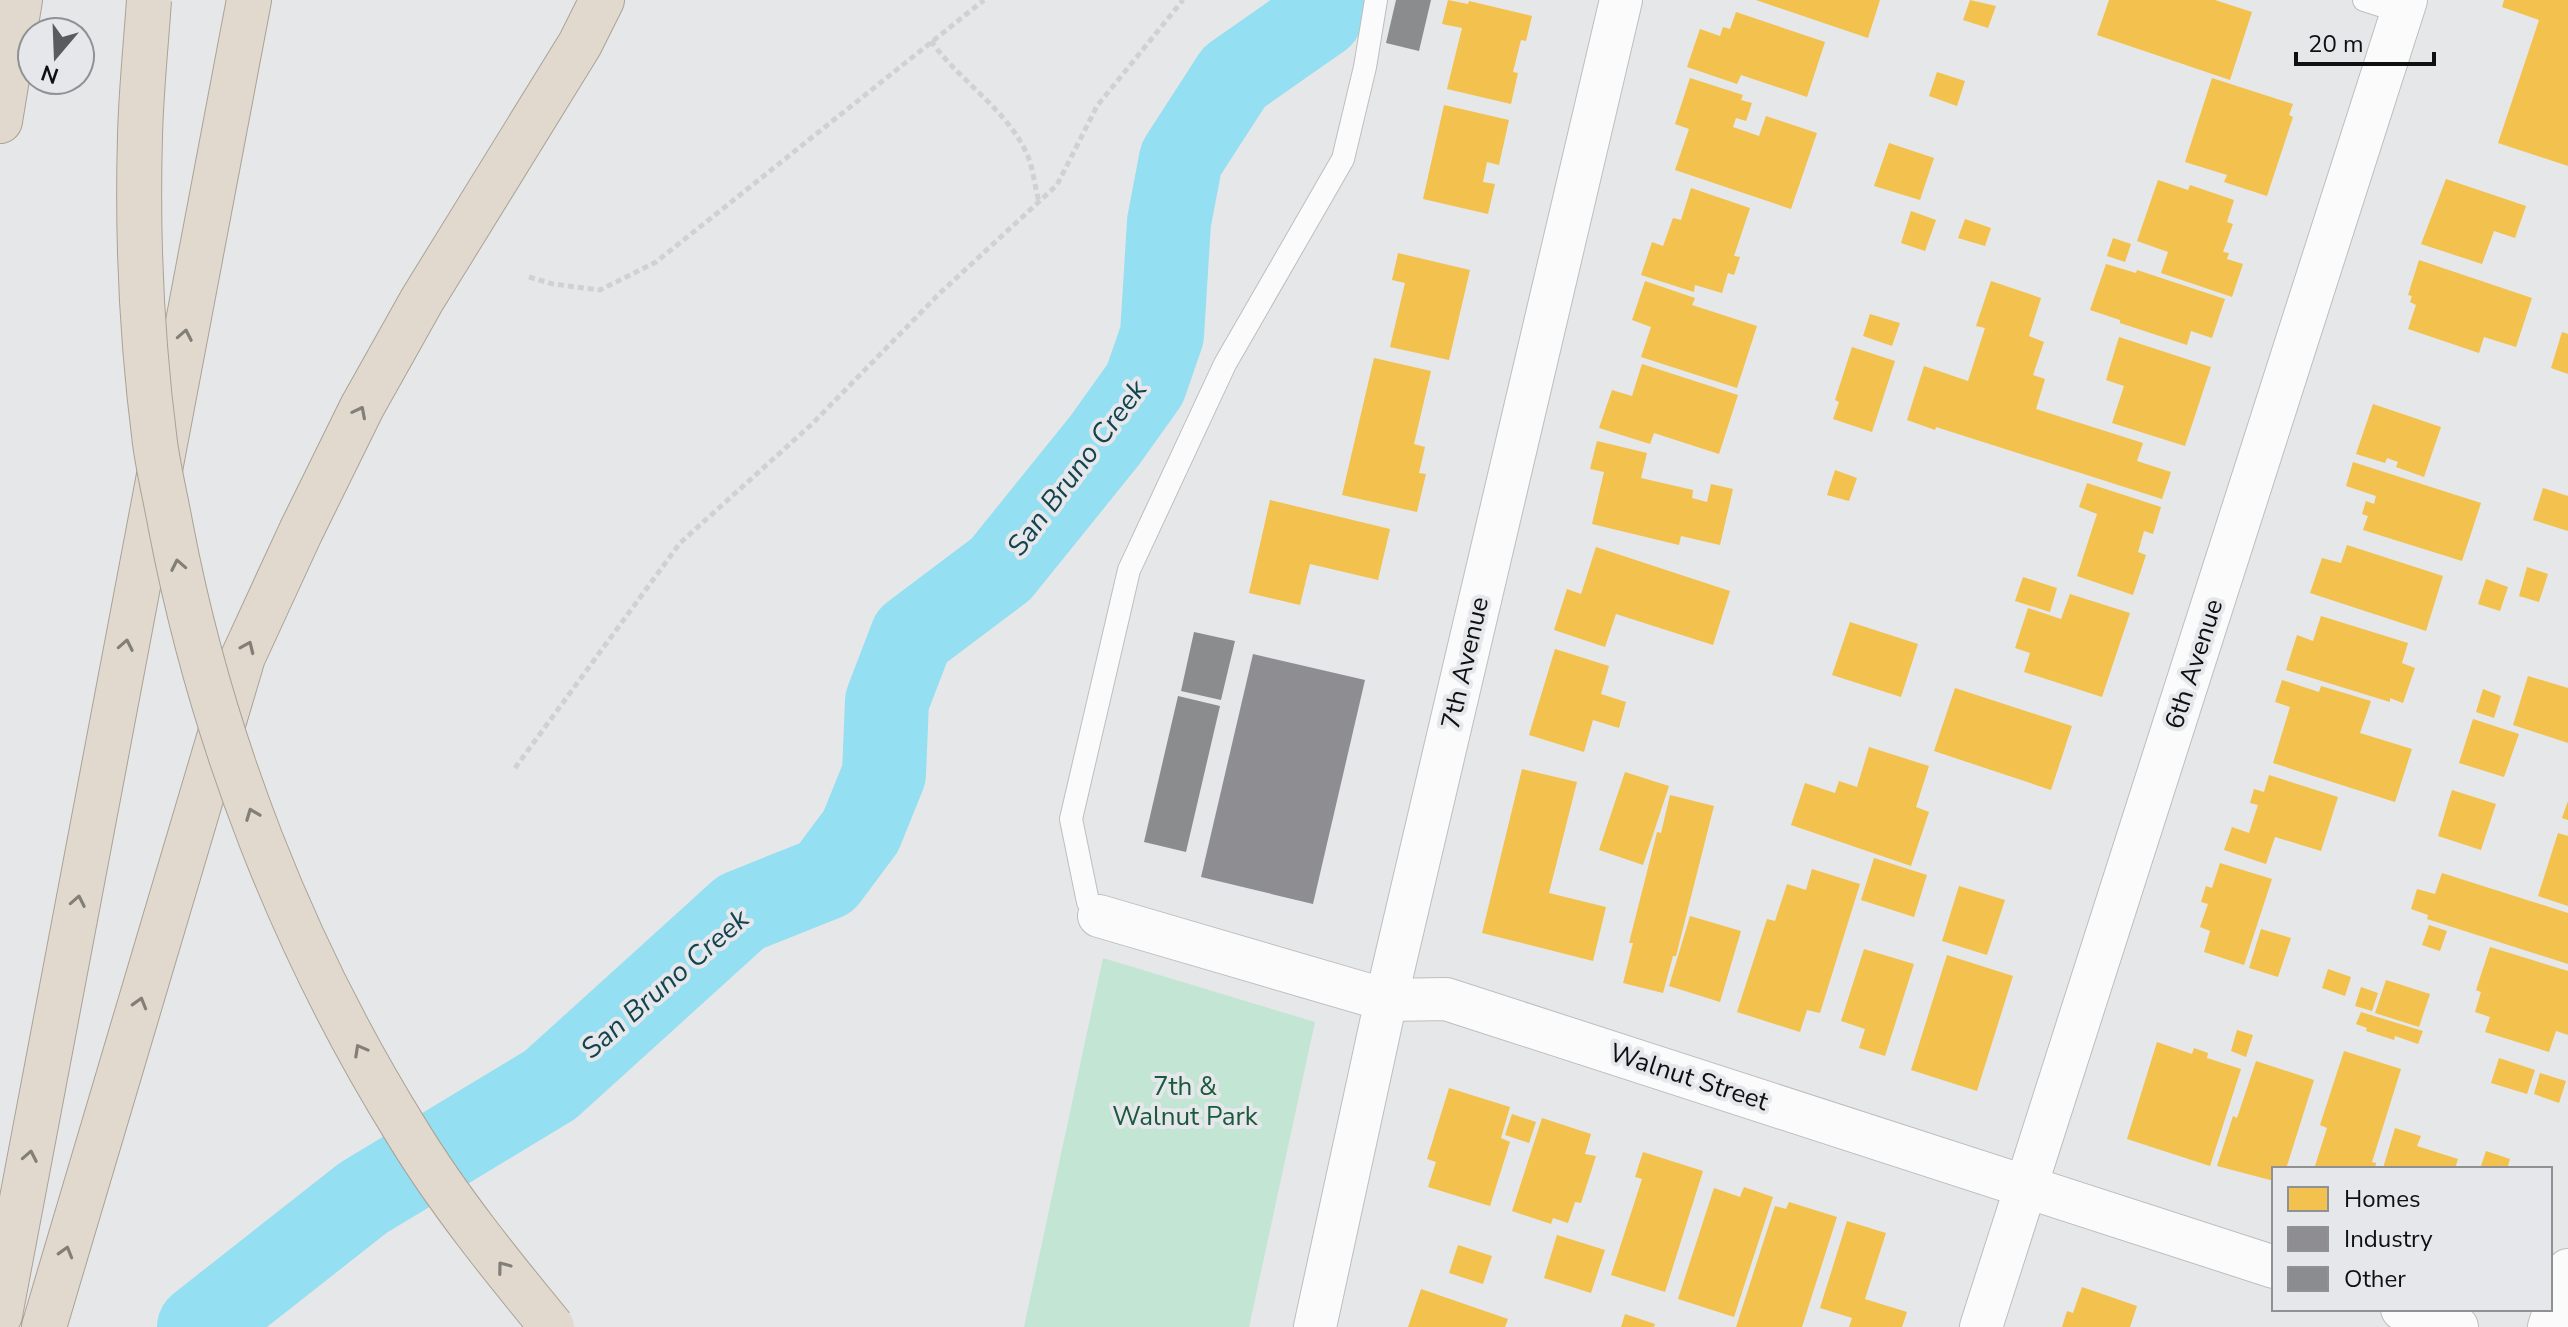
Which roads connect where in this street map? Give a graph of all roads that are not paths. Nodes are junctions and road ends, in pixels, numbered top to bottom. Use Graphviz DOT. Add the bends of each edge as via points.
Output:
graph roads {
  1 [pos="20,0"];
  2 [pos="149,0"];
  3 [pos="249,0"];
  4 [pos="602,0"];
  5 [pos="1376,0"];
  6 [pos="1621,0"];
  7 [pos="2390,4"];
  8 [pos="0,121"];
  9 [pos="1099,916"];
  10 [pos="1386,1000"];
  11 [pos="2026,1187"];
  12 [pos="2272,1266"];
  13 [pos="2568,1270"];
  14 [pos="2408,1311"];
  15 [pos="0,1315"];
  16 [pos="44,1327"];
  17 [pos="552,1327"];
  18 [pos="1315,1327"];
  19 [pos="1981,1327"];
  20 [pos="2457,1327"];
  21 [pos="2549,1327"];
  1 -- 8 [label="highway"];
  17 -- 2 [label="highway, one-way, bridge" via="407,1133 351,1033 280,888 224,741 185,597 156,445 142,294 140,136"];
  15 -- 3 [label="highway, one-way"];
  16 -- 4 [label="highway, one-way" via="243,657 362,407"];
  5 -- 9 [label="lane" via="1343,159 1225,364 1129,570 1071,819 1088,902"];
  6 -- 10 [label="street, 7th Avenue"];
  7 -- 11 [label="street, 6th Avenue"];
  9 -- 10 [label="street, Walnut Street"];
  10 -- 11 [label="street, Walnut Street" via="1446,999"];
  10 -- 18 [label="street, 7th Avenue"];
  11 -- 12 [label="street, Walnut Street"];
  11 -- 19 [label="street, 6th Avenue"];
  13 -- 21 [label="street"];
  14 -- 20 [label="street"];
}
